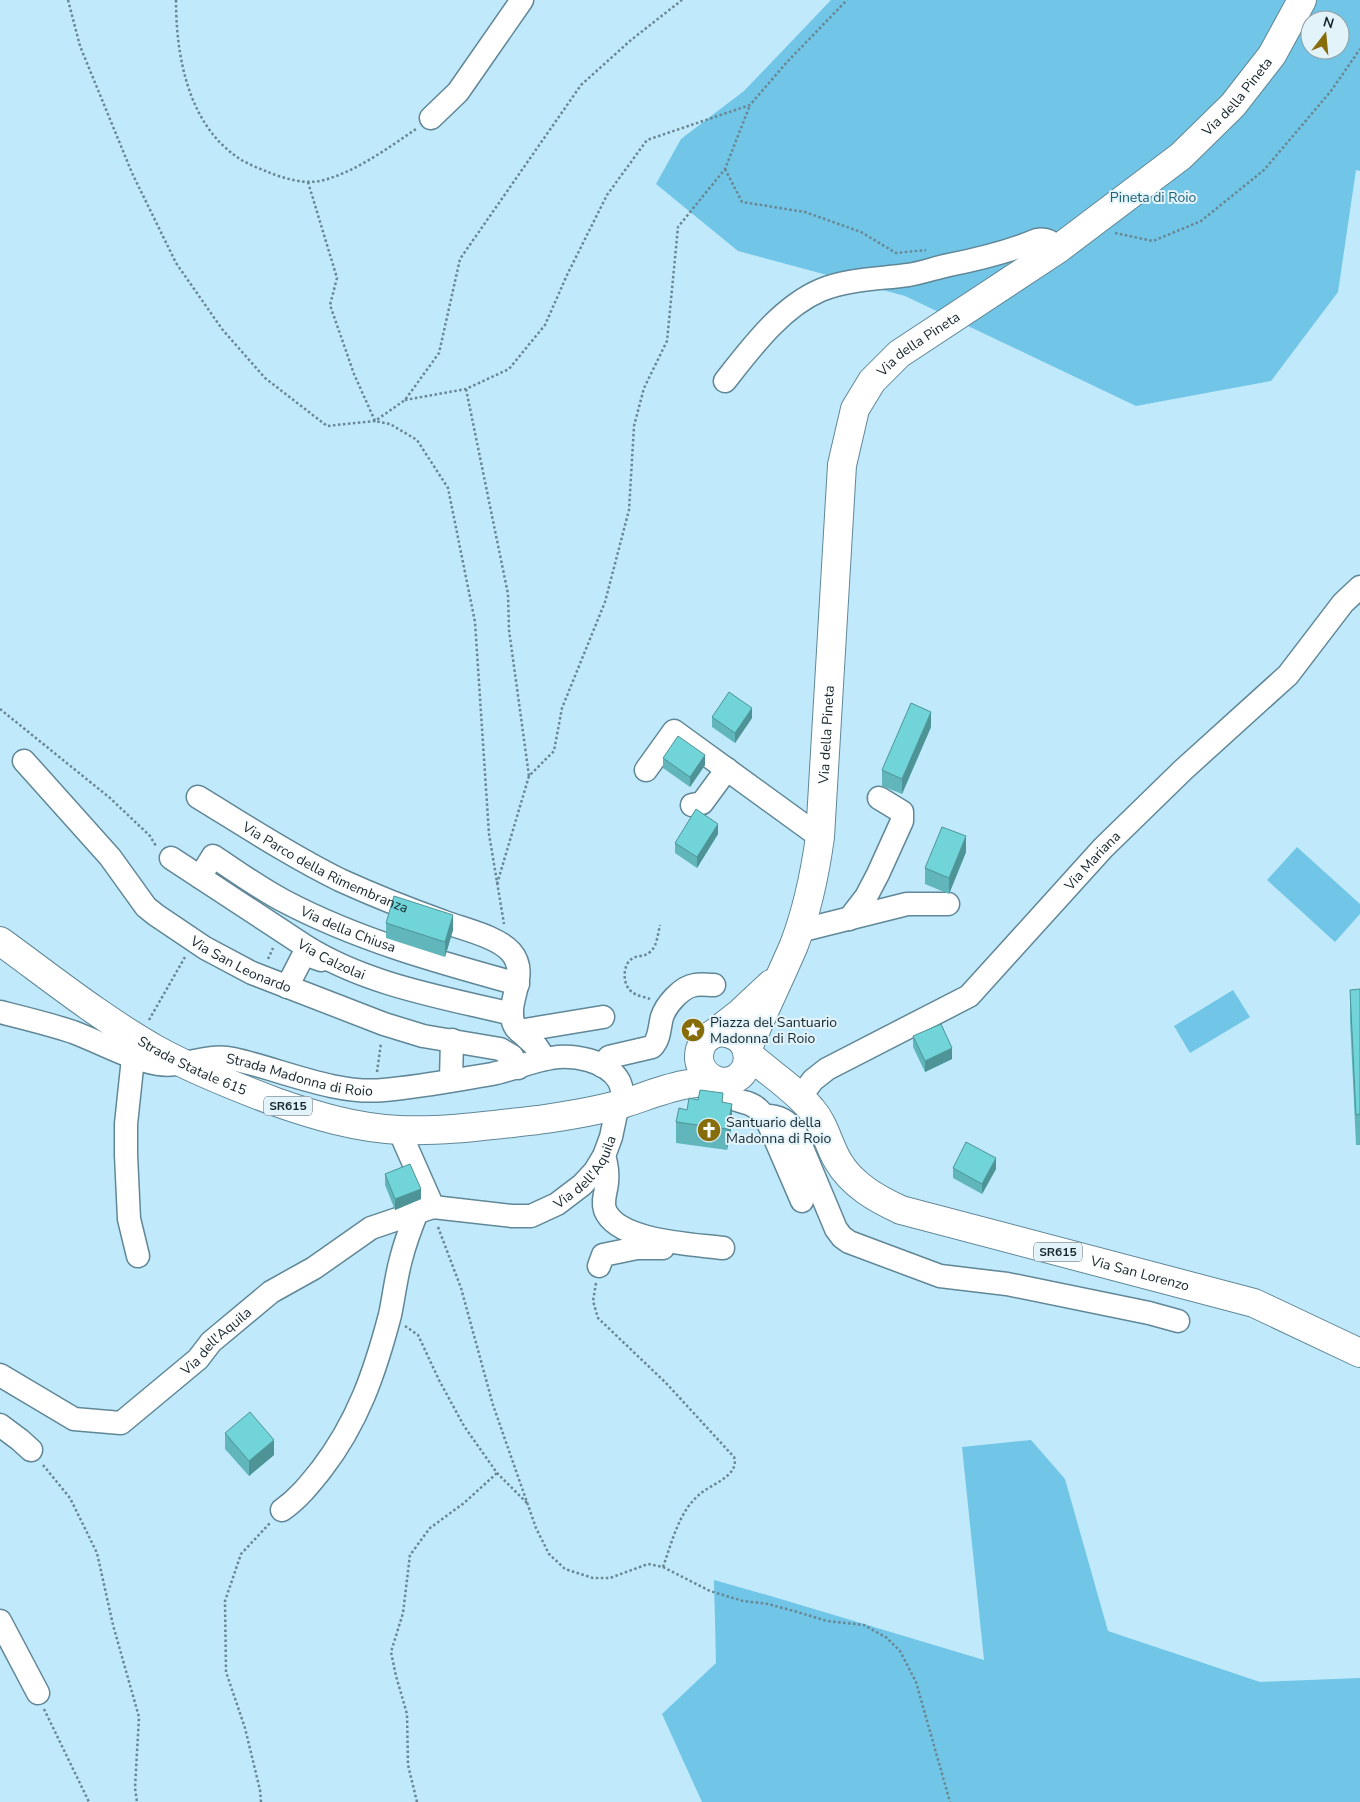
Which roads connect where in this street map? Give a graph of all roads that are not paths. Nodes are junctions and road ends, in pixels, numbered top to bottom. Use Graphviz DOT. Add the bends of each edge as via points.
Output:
graph roads {
  1 [pos="522,0"];
  2 [pos="1302,0"];
  3 [pos="431,118"];
  4 [pos="1058,250"];
  5 [pos="725,381"];
  6 [pos="1360,587"];
  7 [pos="24,762"];
  8 [pos="727,769"];
  9 [pos="646,770"];
  10 [pos="198,797"];
  11 [pos="879,798"];
  12 [pos="692,805"];
  13 [pos="820,837"];
  14 [pos="171,858"];
  15 [pos="200,877"];
  16 [pos="948,904"];
  17 [pos="849,919"];
  18 [pos="799,931"];
  19 [pos="0,941"];
  20 [pos="327,959"];
  21 [pos="786,962"];
  22 [pos="518,984"];
  23 [pos="714,985"];
  24 [pos="288,987"];
  25 [pos="0,1012"];
  26 [pos="603,1017"];
  27 [pos="515,1023"];
  28 [pos="452,1040"];
  29 [pos="706,1042"];
  30 [pos="136,1048"];
  31 [pos="748,1052"];
  32 [pos="545,1059"];
  33 [pos="183,1063"];
  34 [pos="602,1066"];
  35 [pos="518,1068"];
  36 [pos="451,1080"];
  37 [pos="724,1082"];
  38 [pos="796,1094"];
  39 [pos="626,1102"];
  40 [pos="764,1116"];
  41 [pos="399,1130"];
  42 [pos="604,1156"];
  43 [pos="802,1201"];
  44 [pos="425,1210"];
  45 [pos="680,1243"];
  46 [pos="723,1248"];
  47 [pos="138,1256"];
  48 [pos="599,1266"];
  49 [pos="1178,1321"];
  50 [pos="1360,1353"];
  51 [pos="0,1376"];
  52 [pos="0,1425"];
  53 [pos="31,1450"];
  54 [pos="282,1510"];
  55 [pos="0,1621"];
  56 [pos="38,1693"];
  1 -- 3 [label="street" via="463,86"];
  2 -- 4 [label="main road, Via della Pineta" via="1272,55 1233,105 1182,156"];
  4 -- 5 [label="street" via="1045,239 1037,240 989,257 910,274 842,283 820,290 759,338"];
  4 -- 13 [label="main road, Via della Pineta" via="899,354 872,381 855,409 842,465"];
  6 -- 38 [label="street, Via Mariana" via="1343,603 1288,675 1103,848 969,996 827,1069"];
  7 -- 24 [label="street, Via San Leonardo" via="114,862 146,907 235,965"];
  8 -- 9 [label="street" via="674,731"];
  8 -- 12 [label="street" via="702,802"];
  8 -- 13 [label="street"];
  10 -- 22 [label="street, Via Parco della Rimembranza" via="339,879 504,946 518,963"];
  11 -- 17 [label="street" via="902,812 902,821 866,897"];
  13 -- 18 [label="main road, Via della Pineta" via="814,876"];
  14 -- 15 [label="street, Via Calzolai"];
  15 -- 20 [label="street, Via Calzolai"];
  15 -- 22 [label="street, Via della Chiusa" via="213,856 280,899 336,925 408,953"];
  16 -- 17 [label="street" via="907,904"];
  17 -- 18 [label="street"];
  18 -- 21 [label="main road, Via della Pineta"];
  19 -- 30 [label="main road, Strada Statale 615 / SR615"];
  20 -- 24 [label="street" via="304,954"];
  20 -- 27 [label="street, Via Calzolai"];
  21 -- 29 [label="main road, Via della Pineta" via="767,988"];
  21 -- 31 [label="main road, Via della Pineta"];
  22 -- 27 [label="street, Via Parco della Rimembranza"];
  23 -- 34 [label="street" via="688,987 672,1000 664,1012 653,1046 612,1056"];
  24 -- 28 [label="street, Via San Leonardo" via="414,1034"];
  25 -- 30 [label="street"];
  26 -- 27 [label="street"];
  27 -- 32 [label="street"];
  28 -- 35 [label="street, Via San Leonardo" via="500,1049 512,1056"];
  28 -- 36 [label="street"];
  29 -- 31 [label="main road, SR615" via="720,1033 731,1034 741,1040"];
  29 -- 37 [label="main road" via="699,1059 702,1070 707,1076"];
  29 -- 39 [label="main road, SR615"];
  30 -- 33 [label="main road, Strada Statale 615 / SR615"];
  30 -- 47 [label="street" via="126,1124 126,1155 129,1219"];
  31 -- 37 [label="main road" via="744,1071 739,1077"];
  31 -- 38 [label="main road, Via San Lorenzo / SR615"];
  32 -- 34 [label="street" via="578,1059"];
  32 -- 35 [label="street"];
  33 -- 36 [label="street, Strada Madonna di Roio" via="213,1057 230,1058 352,1089 374,1090"];
  33 -- 41 [label="main road, Strada Statale 615 / SR615" via="243,1090 303,1111 356,1125"];
  34 -- 39 [label="street" via="618,1080"];
  35 -- 36 [label="street, Strada Madonna di Roio"];
  37 -- 38 [label="main road, Via San Lorenzo / SR615" via="759,1080 777,1084"];
  37 -- 39 [label="main road, SR615" via="685,1085"];
  37 -- 40 [label="street" via="731,1096 758,1109"];
  38 -- 50 [label="main road, Via San Lorenzo / SR615" via="824,1127 838,1160 848,1174 879,1199 901,1210 1254,1303"];
  39 -- 41 [label="main road, Strada Statale 615 / SR615" via="540,1120"];
  39 -- 42 [label="street, Via dell'Aquila"];
  40 -- 43 [label="street"];
  40 -- 49 [label="street" via="780,1118 795,1131 836,1230 849,1242 940,1276 1007,1284"];
  41 -- 44 [label="street"];
  42 -- 44 [label="street, Via dell'Aquila" via="582,1184 557,1204 531,1216"];
  42 -- 45 [label="street" via="607,1184 603,1197 605,1210 612,1221 642,1236"];
  44 -- 51 [label="street, Via dell'Aquila" via="371,1228 314,1268 271,1292 121,1423 74,1419"];
  44 -- 54 [label="street" via="400,1260 388,1321 359,1410 329,1460 296,1500"];
  45 -- 46 [label="street"];
  45 -- 48 [label="street" via="662,1249 637,1248 603,1255"];
  52 -- 53 [label="street"];
  55 -- 56 [label="street"];
}
